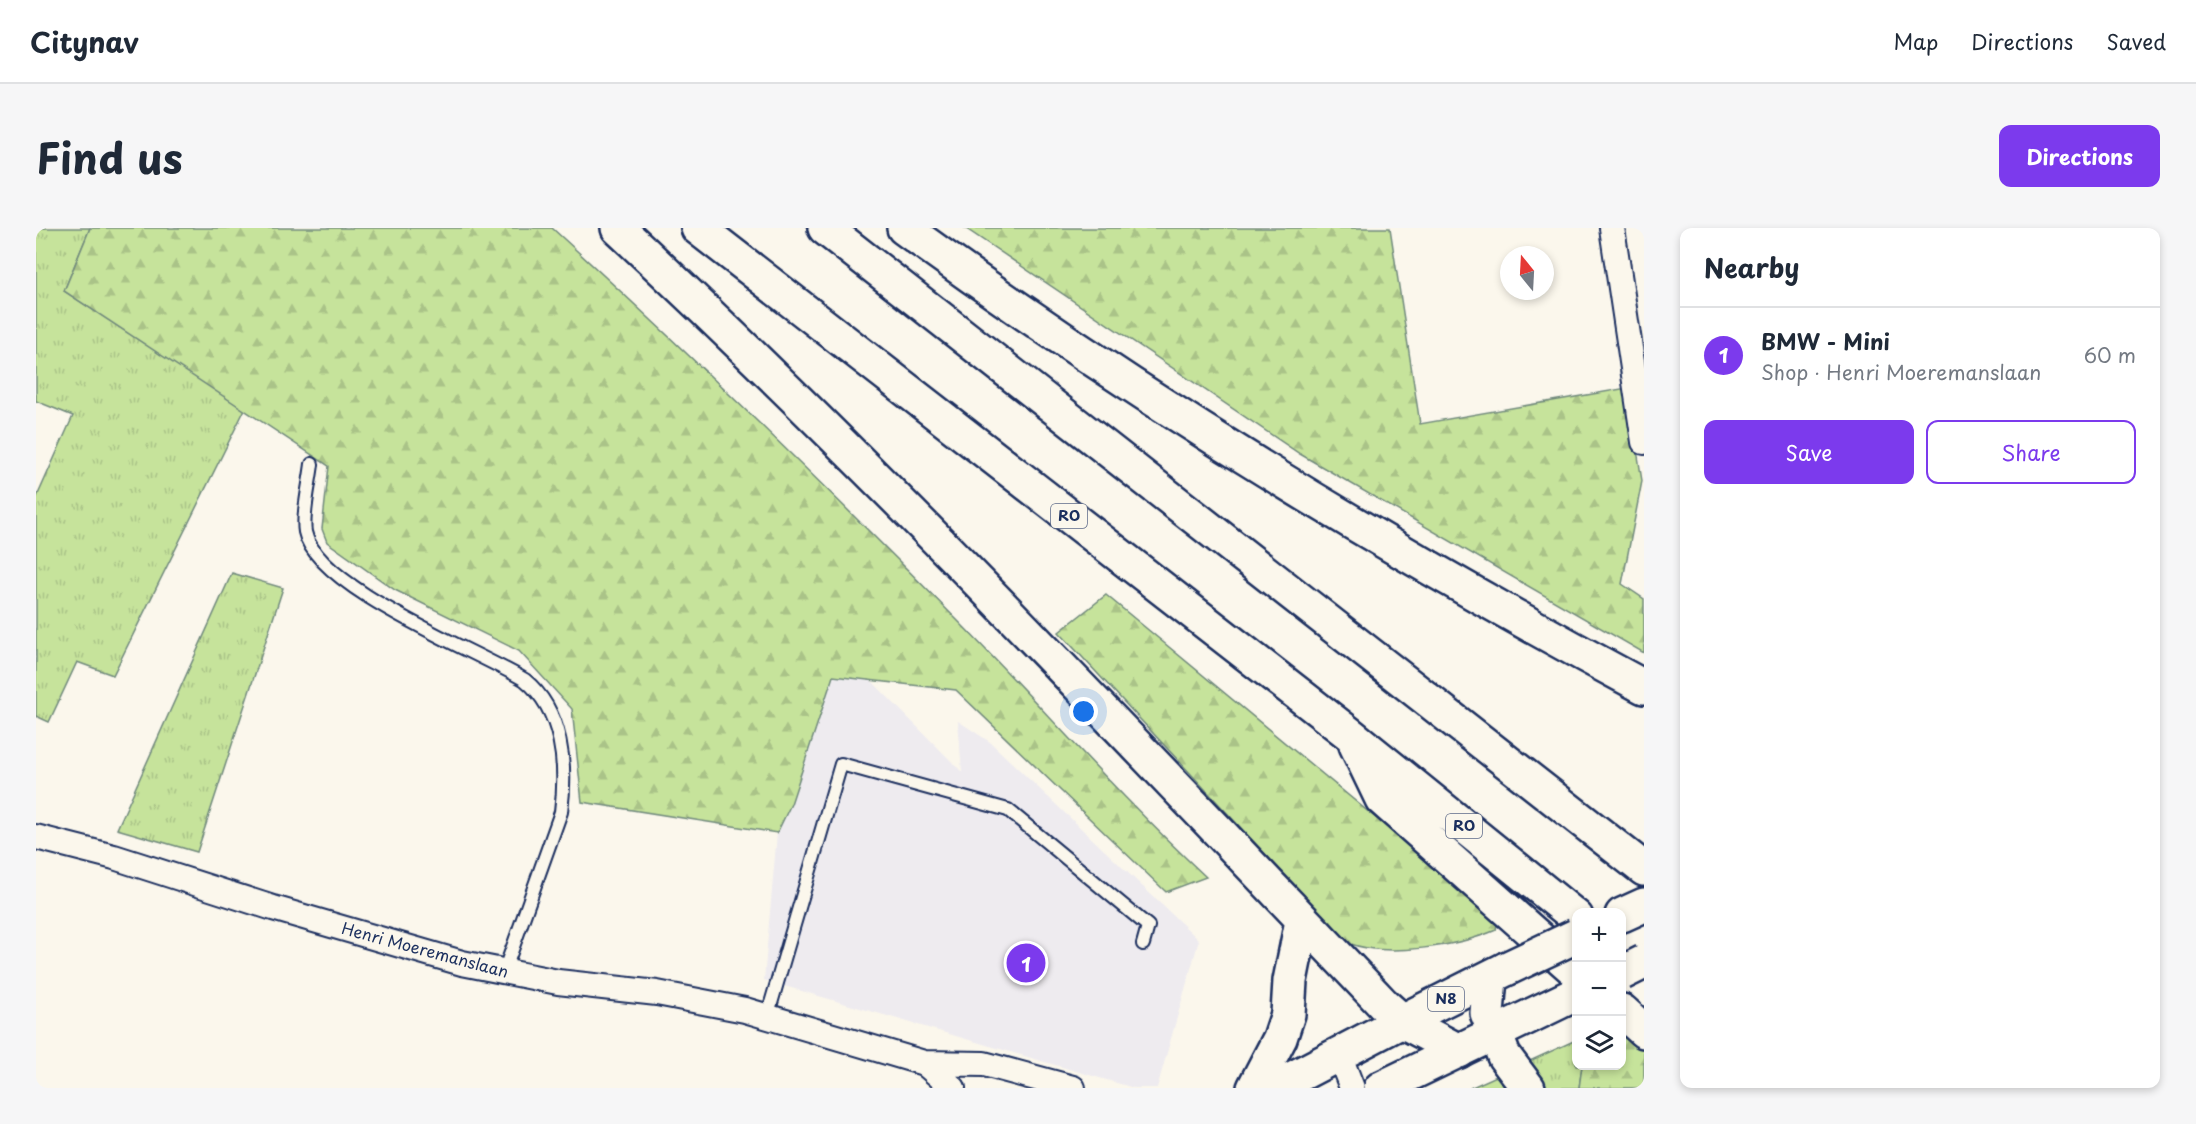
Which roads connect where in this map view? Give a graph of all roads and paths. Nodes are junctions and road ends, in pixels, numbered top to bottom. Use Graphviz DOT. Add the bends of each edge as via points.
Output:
graph roads {
  1 [pos="618,228"];
  2 [pos="698,228"];
  3 [pos="825,228"];
  4 [pos="904,228"];
  5 [pos="1612,228"];
  6 [pos="1644,442"];
  7 [pos="312,464"];
  8 [pos="1644,687"];
  9 [pos="1351,735"];
  10 [pos="36,837"];
  11 [pos="1644,869"];
  12 [pos="1644,905"];
  13 [pos="1626,913"];
  14 [pos="1572,914"];
  15 [pos="1302,921"];
  16 [pos="1572,938"];
  17 [pos="1143,944"];
  18 [pos="1626,956"];
  19 [pos="1644,962"];
  20 [pos="1572,967"];
  21 [pos="1626,971"];
  22 [pos="1644,971"];
  23 [pos="504,972"];
  24 [pos="1498,974"];
  25 [pos="1564,1000"];
  26 [pos="1626,1015"];
  27 [pos="767,1017"];
  28 [pos="1402,1020"];
  29 [pos="1644,1031"];
  30 [pos="1495,1034"];
  31 [pos="1459,1051"];
  32 [pos="1338,1054"];
  33 [pos="924,1063"];
  34 [pos="953,1088"];
  35 [pos="1073,1088"];
  36 [pos="1254,1088"];
  37 [pos="1274,1088"];
  38 [pos="1352,1088"];
  39 [pos="1381,1088"];
  40 [pos="1528,1088"];
  1 -- 15 [label="main road" via="743,344 990,592"];
  2 -- 9 [label="main road, R0"];
  3 -- 11 [label="main road"];
  4 -- 8 [label="main road" via="1022,314 1194,426 1496,608"];
  5 -- 6 [label="street"];
  7 -- 23 [label="lane" via="305,531 313,552 383,608 525,680 541,693 554,717 562,754 561,812"];
  9 -- 14 [label="main road, R0"];
  9 -- 20 [label="main road" via="1382,799"];
  10 -- 23 [label="street, Henri Moeremanslaan" via="114,857 387,942"];
  12 -- 13 [label="main road"];
  15 -- 28 [label="main road"];
  15 -- 36 [label="main road" via="1288,1014"];
  16 -- 24 [label="main road, N8, bridge"];
  17 -- 27 [label="lane" via="1148,926 1008,810 841,764"];
  18 -- 22 [label="main road"];
  19 -- 21 [label="main road, bridge"];
  23 -- 27 [label="street, Henri Moeremanslaan" via="667,995"];
  24 -- 28 [label="main road, N8"];
  24 -- 30 [label="main road" via="1487,1013"];
  25 -- 30 [label="main road"];
  26 -- 29 [label="main road"];
  27 -- 33 [label="street, Henri Moeremanslaan"];
  28 -- 31 [label="main road"];
  28 -- 32 [label="main road, N8"];
  30 -- 31 [label="main road"];
  30 -- 40 [label="main road" via="1504,1056"];
  31 -- 39 [label="main road"];
  32 -- 37 [label="main road, N8"];
  32 -- 38 [label="street"];
  33 -- 34 [label="street, Henri Moeremanslaan"];
  33 -- 35 [label="street, Henri Moeremanslaan" via="984,1064"];
}
